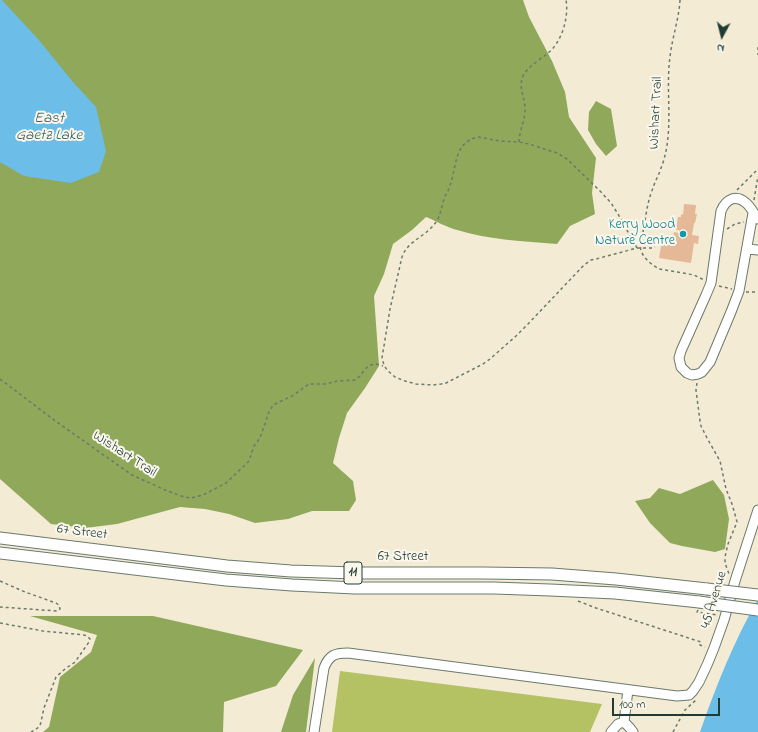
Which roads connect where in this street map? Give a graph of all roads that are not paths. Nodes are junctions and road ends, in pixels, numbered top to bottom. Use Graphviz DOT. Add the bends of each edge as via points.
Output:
graph roads {
  1 [pos="754,218"];
  2 [pos="747,249"];
  3 [pos="758,250"];
  4 [pos="758,510"];
  5 [pos="0,538"];
  6 [pos="0,553"];
  7 [pos="758,595"];
  8 [pos="758,610"];
  9 [pos="628,690"];
  10 [pos="624,722"];
  11 [pos="314,732"];
  12 [pos="612,732"];
  13 [pos="633,732"];
  1 -- 2 [label="street"];
  1 -- 2 [label="street" via="750,207 742,200 728,200 721,211 711,283 679,358 681,367 687,373 696,375 702,372 711,359 739,291"];
  2 -- 3 [label="street"];
  4 -- 9 [label="street, 45 Avenue" via="714,648 696,687 689,695 677,696"];
  5 -- 7 [label="main road, 67 Street / 11, bridge" via="227,566 291,571 552,574"];
  6 -- 8 [label="main road, 11, bridge" via="226,580 292,585 543,589 615,593 698,606"];
  9 -- 10 [label="street"];
  9 -- 11 [label="street" via="348,653 336,654 328,660 323,673"];
  10 -- 12 [label="street" via="618,724"];
  10 -- 13 [label="street"];
}
